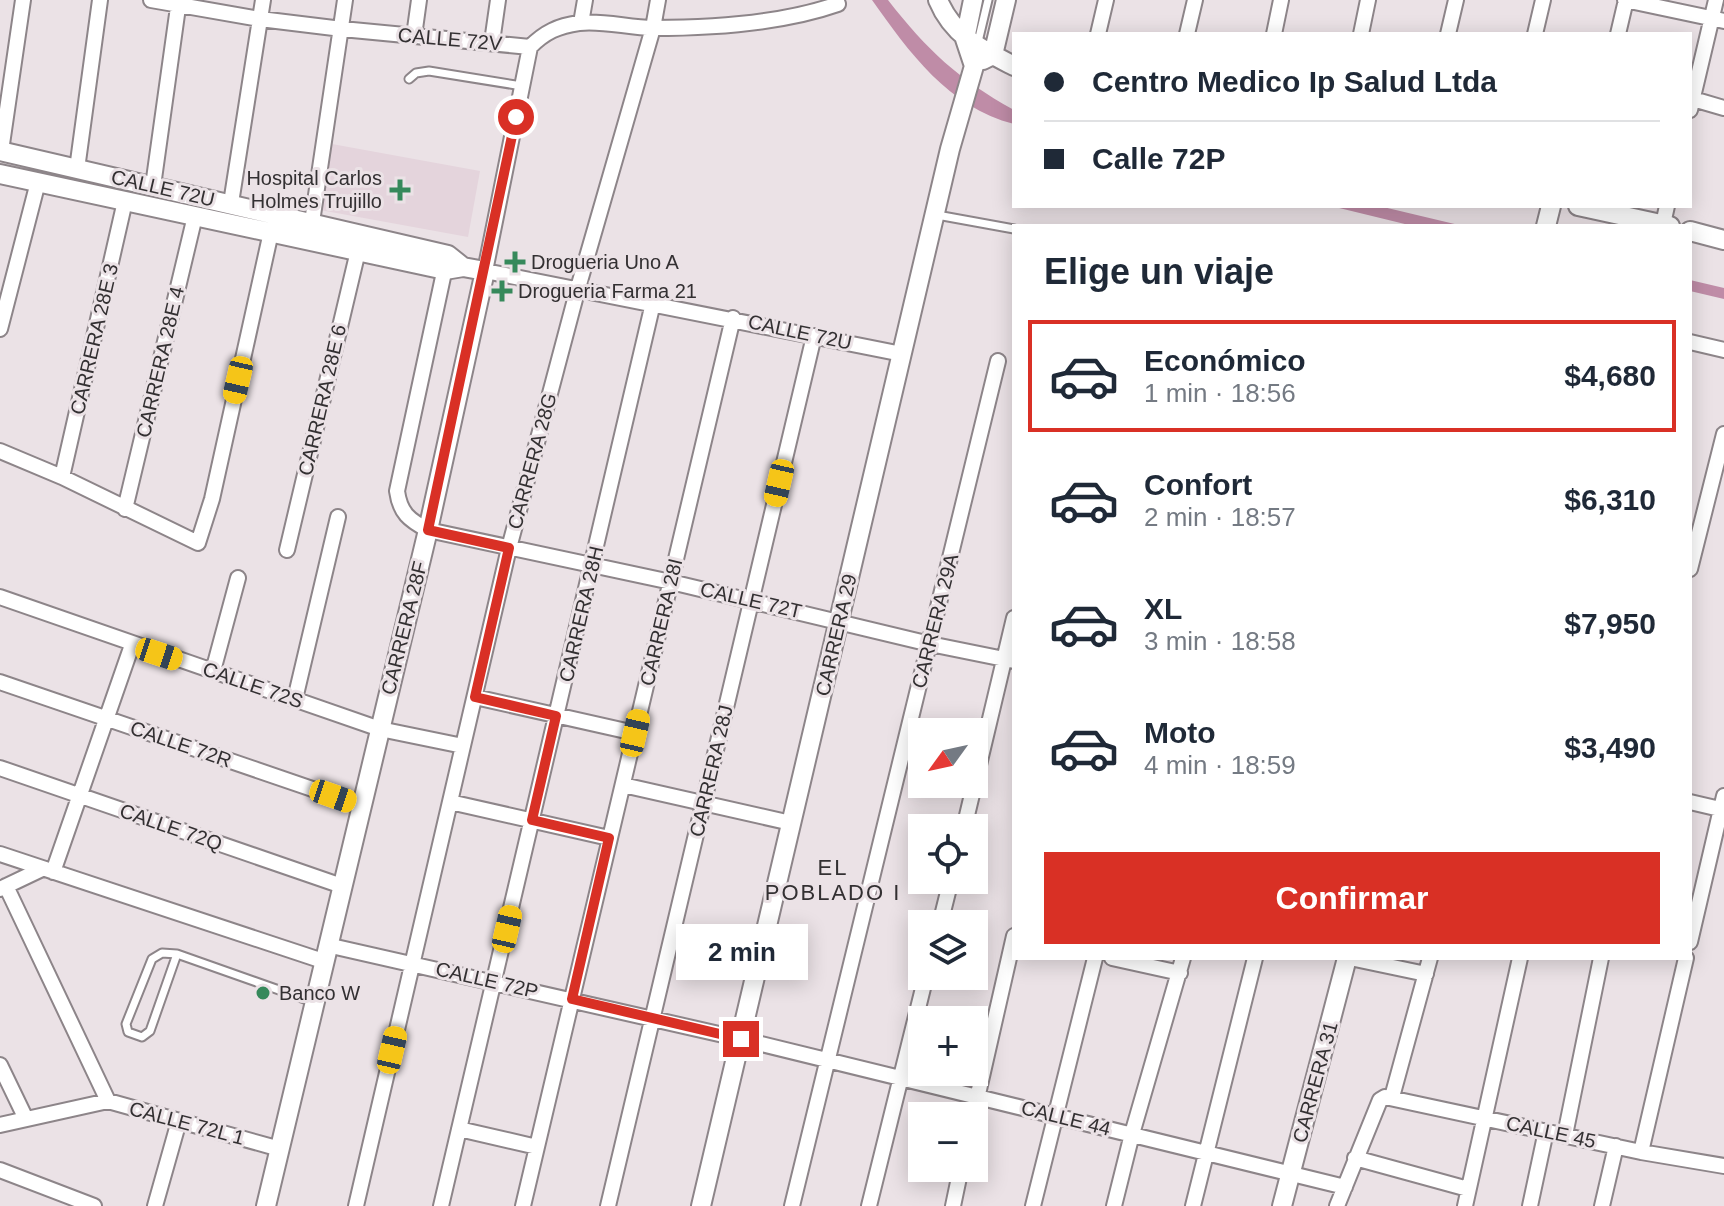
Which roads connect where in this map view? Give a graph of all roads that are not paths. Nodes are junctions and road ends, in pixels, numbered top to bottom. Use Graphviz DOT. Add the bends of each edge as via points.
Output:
graph roads {
  1 [pos="23,0"];
  2 [pos="100,0"];
  3 [pos="151,0"];
  4 [pos="263,0"];
  5 [pos="345,0"];
  6 [pos="419,0"];
  7 [pos="498,0"];
  8 [pos="585,0"];
  9 [pos="658,0"];
  10 [pos="938,0"];
  11 [pos="973,0"];
  12 [pos="988,0"];
  13 [pos="1006,0"];
  14 [pos="1106,0"];
  15 [pos="1195,0"];
  16 [pos="1281,0"];
  17 [pos="1368,0"];
  18 [pos="1456,0"];
  19 [pos="1543,0"];
  20 [pos="1625,0"];
  21 [pos="1716,0"];
  22 [pos="179,2"];
  23 [pos="837,2"];
  24 [pos="812,6"];
  25 [pos="260,19"];
  26 [pos="1718,20"];
  27 [pos="581,23"];
  28 [pos="653,28"];
  29 [pos="342,29"];
  30 [pos="1098,32"];
  31 [pos="1187,32"];
  32 [pos="1274,32"];
  33 [pos="1361,32"];
  34 [pos="1448,32"];
  35 [pos="1535,32"];
  36 [pos="1618,32"];
  37 [pos="414,36"];
  38 [pos="492,42"];
  39 [pos="530,47"];
  40 [pos="976,56"];
  41 [pos="7,59"];
  42 [pos="1012,65"];
  43 [pos="409,79"];
  44 [pos="522,86"];
  45 [pos="1692,102"];
  46 [pos="1692,105"];
  47 [pos="1724,108"];
  48 [pos="0,151"];
  49 [pos="77,169"];
  50 [pos="0,174"];
  51 [pos="38,182"];
  52 [pos="153,186"];
  53 [pos="125,201"];
  54 [pos="231,203"];
  55 [pos="1592,208"];
  56 [pos="935,215"];
  57 [pos="195,216"];
  58 [pos="1667,219"];
  59 [pos="312,222"];
  60 [pos="1012,229"];
  61 [pos="271,232"];
  62 [pos="1692,232"];
  63 [pos="1724,240"];
  64 [pos="358,251"];
  65 [pos="452,264"];
  66 [pos="485,271"];
  67 [pos="6,278"];
  68 [pos="578,288"];
  69 [pos="653,303"];
  70 [pos="733,318"];
  71 [pos="0,329"];
  72 [pos="814,336"];
  73 [pos="1692,342"];
  74 [pos="1724,350"];
  75 [pos="902,354"];
  76 [pos="998,361"];
  77 [pos="1724,434"];
  78 [pos="0,451"];
  79 [pos="62,477"];
  80 [pos="125,509"];
  81 [pos="338,517"];
  82 [pos="428,530"];
  83 [pos="509,548"];
  84 [pos="287,550"];
  85 [pos="1692,561"];
  86 [pos="592,566"];
  87 [pos="238,578"];
  88 [pos="671,582"];
  89 [pos="0,597"];
  90 [pos="751,601"];
  91 [pos="839,620"];
  92 [pos="1012,635"];
  93 [pos="930,644"];
  94 [pos="132,645"];
  95 [pos="1009,660"];
  96 [pos="213,671"];
  97 [pos="0,682"];
  98 [pos="475,697"];
  99 [pos="295,699"];
  100 [pos="556,716"];
  101 [pos="108,720"];
  102 [pos="380,729"];
  103 [pos="635,733"];
  104 [pos="463,746"];
  105 [pos="0,768"];
  106 [pos="623,785"];
  107 [pos="81,796"];
  108 [pos="450,802"];
  109 [pos="1692,802"];
  110 [pos="703,804"];
  111 [pos="1723,805"];
  112 [pos="362,806"];
  113 [pos="968,814"];
  114 [pos="532,820"];
  115 [pos="791,823"];
  116 [pos="609,838"];
  117 [pos="0,854"];
  118 [pos="48,870"];
  119 [pos="342,886"];
  120 [pos="3,887"];
  121 [pos="1692,934"];
  122 [pos="1012,946"];
  123 [pos="325,953"];
  124 [pos="177,954"];
  125 [pos="1094,960"];
  126 [pos="1132,960"];
  127 [pos="1254,960"];
  128 [pos="1348,960"];
  129 [pos="1359,960"];
  130 [pos="1430,960"];
  131 [pos="1520,960"];
  132 [pos="1601,960"];
  133 [pos="1686,960"];
  134 [pos="413,963"];
  135 [pos="1181,965"];
  136 [pos="1426,974"];
  137 [pos="495,983"];
  138 [pos="922,990"];
  139 [pos="572,999"];
  140 [pos="313,1002"];
  141 [pos="652,1018"];
  142 [pos="741,1039"];
  143 [pos="826,1060"];
  144 [pos="0,1065"];
  145 [pos="900,1077"];
  146 [pos="978,1096"];
  147 [pos="1386,1098"];
  148 [pos="108,1101"];
  149 [pos="976,1102"];
  150 [pos="1055,1115"];
  151 [pos="1484,1118"];
  152 [pos="26,1119"];
  153 [pos="179,1121"];
  154 [pos="0,1125"];
  155 [pos="459,1129"];
  156 [pos="1546,1131"];
  157 [pos="1132,1134"];
  158 [pos="1565,1135"];
  159 [pos="1616,1146"];
  160 [pos="537,1147"];
  161 [pos="280,1149"];
  162 [pos="1206,1151"];
  163 [pos="1641,1152"];
  164 [pos="1355,1158"];
  165 [pos="1724,1166"];
  166 [pos="0,1170"];
  167 [pos="1291,1173"];
  168 [pos="958,1182"];
  169 [pos="1345,1187"];
  170 [pos="1468,1189"];
  171 [pos="94,1206"];
  172 [pos="155,1206"];
  173 [pos="266,1206"];
  174 [pos="356,1206"];
  175 [pos="441,1206"];
  176 [pos="523,1206"];
  177 [pos="608,1206"];
  178 [pos="701,1206"];
  179 [pos="792,1206"];
  180 [pos="869,1206"];
  181 [pos="953,1206"];
  182 [pos="1033,1206"];
  183 [pos="1114,1206"];
  184 [pos="1193,1206"];
  185 [pos="1282,1206"];
  186 [pos="1337,1206"];
  187 [pos="1465,1206"];
  188 [pos="1530,1206"];
  189 [pos="1602,1206"];
  1 -- 41 [label="street"];
  2 -- 49 [label="street"];
  3 -- 22 [label="street, CALLE 72V"];
  4 -- 25 [label="street"];
  5 -- 29 [label="street"];
  6 -- 37 [label="street"];
  7 -- 38 [label="street"];
  8 -- 27 [label="street"];
  9 -- 28 [label="street, CARRERA 28G"];
  10 -- 40 [label="street"];
  11 -- 40 [label="street, CARRERA 29"];
  12 -- 40 [label="lane"];
  13 -- 40 [label="street, CARRERA 29"];
  14 -- 30 [label="street"];
  15 -- 31 [label="street"];
  16 -- 32 [label="street"];
  17 -- 33 [label="street"];
  18 -- 34 [label="street"];
  19 -- 35 [label="street"];
  20 -- 26 [label="street"];
  20 -- 36 [label="street"];
  21 -- 26 [label="street"];
  22 -- 25 [label="street, CALLE 72V"];
  22 -- 52 [label="street"];
  23 -- 24 [label="street, CALLE 72V"];
  24 -- 28 [label="street, CALLE 72V" via="744,23"];
  25 -- 29 [label="street, CALLE 72V"];
  25 -- 54 [label="street"];
  26 -- 45 [label="street"];
  27 -- 28 [label="street, CALLE 72V"];
  27 -- 39 [label="street, CALLE 72V" via="545,31"];
  28 -- 68 [label="street, CARRERA 28G"];
  29 -- 37 [label="street, CALLE 72V"];
  29 -- 59 [label="street"];
  37 -- 38 [label="street, CALLE 72V"];
  38 -- 39 [label="street, CALLE 72V"];
  39 -- 44 [label="street, CARRERA 28F"];
  40 -- 42 [label="street"];
  40 -- 56 [label="street, CARRERA 29"];
  41 -- 48 [label="street"];
  43 -- 44 [label="lane" via="429,71"];
  44 -- 66 [label="street, CARRERA 28F"];
  46 -- 47 [label="street"];
  48 -- 49 [label="street, CALLE 72U"];
  49 -- 52 [label="street, CALLE 72U"];
  50 -- 51 [label="street, CALLE 72U"];
  51 -- 53 [label="street, CALLE 72U"];
  51 -- 67 [label="street"];
  52 -- 54 [label="street, CALLE 72U"];
  53 -- 57 [label="street, CALLE 72U"];
  53 -- 79 [label="street, CARRERA 28E 3"];
  54 -- 59 [label="street, CALLE 72U"];
  55 -- 58 [label="street"];
  56 -- 60 [label="lane"];
  56 -- 75 [label="street, CARRERA 29"];
  57 -- 61 [label="street, CALLE 72U"];
  57 -- 80 [label="street, CARRERA 28E 4"];
  59 -- 65 [label="street, CALLE 72U"];
  61 -- 64 [label="street, CALLE 72U"];
  61 -- 80 [label="street" via="198,543"];
  62 -- 63 [label="street"];
  64 -- 65 [label="street, CALLE 72U"];
  64 -- 84 [label="street, CARRERA 28E 6"];
  65 -- 66 [label="street, CALLE 72U"];
  65 -- 82 [label="street" via="397,491 410,521"];
  66 -- 68 [label="street, CALLE 72U"];
  66 -- 82 [label="street, CARRERA 28F"];
  67 -- 71 [label="street"];
  68 -- 69 [label="street, CALLE 72U"];
  68 -- 83 [label="street, CARRERA 28G"];
  69 -- 70 [label="street, CALLE 72U"];
  69 -- 86 [label="street, CARRERA 28H"];
  70 -- 72 [label="street, CALLE 72U"];
  70 -- 88 [label="street, CARRERA 28I"];
  72 -- 75 [label="street, CALLE 72U"];
  72 -- 90 [label="street, CARRERA 28J"];
  73 -- 74 [label="street"];
  75 -- 91 [label="street, CARRERA 29"];
  76 -- 93 [label="street, CARRERA 29A"];
  77 -- 85 [label="street"];
  78 -- 79 [label="street"];
  79 -- 80 [label="street"];
  81 -- 99 [label="street"];
  82 -- 83 [label="street, CALLE 72T"];
  82 -- 102 [label="street, CARRERA 28F"];
  83 -- 86 [label="street, CALLE 72T"];
  83 -- 98 [label="street, CARRERA 28G"];
  86 -- 88 [label="street, CALLE 72T"];
  86 -- 100 [label="street, CARRERA 28H"];
  87 -- 96 [label="street"];
  88 -- 90 [label="street, CALLE 72T"];
  88 -- 103 [label="street, CARRERA 28I"];
  89 -- 94 [label="street, CALLE 72S"];
  90 -- 91 [label="street, CALLE 72T"];
  90 -- 110 [label="street, CARRERA 28J"];
  91 -- 93 [label="street, CALLE 72T"];
  91 -- 115 [label="street, CARRERA 29"];
  92 -- 95 [label="street"];
  93 -- 95 [label="street, CALLE 72T"];
  93 -- 143 [label="street, CARRERA 29A"];
  94 -- 96 [label="street, CALLE 72S"];
  94 -- 101 [label="street"];
  95 -- 113 [label="street"];
  96 -- 99 [label="street, CALLE 72S"];
  97 -- 101 [label="street, CALLE 72R"];
  98 -- 100 [label="street"];
  98 -- 104 [label="street, CARRERA 28G"];
  99 -- 102 [label="street, CALLE 72S"];
  100 -- 103 [label="street"];
  100 -- 114 [label="street, CARRERA 28H"];
  101 -- 107 [label="street"];
  101 -- 112 [label="street, CALLE 72R"];
  102 -- 104 [label="street, CALLE 72S"];
  102 -- 112 [label="street, CARRERA 28F"];
  103 -- 106 [label="street, CARRERA 28I"];
  104 -- 108 [label="street, CARRERA 28G"];
  105 -- 107 [label="street, CALLE 72Q"];
  106 -- 110 [label="street"];
  106 -- 116 [label="street, CARRERA 28I"];
  107 -- 118 [label="street"];
  107 -- 119 [label="street, CALLE 72Q"];
  108 -- 114 [label="street"];
  108 -- 134 [label="street, CARRERA 28G"];
  109 -- 111 [label="street"];
  110 -- 115 [label="street"];
  110 -- 141 [label="street, CARRERA 28J"];
  111 -- 121 [label="street"];
  112 -- 119 [label="street, CARRERA 28F"];
  114 -- 116 [label="street"];
  114 -- 137 [label="street, CARRERA 28H"];
  115 -- 142 [label="street, CARRERA 29"];
  116 -- 139 [label="street, CARRERA 28I"];
  117 -- 118 [label="street, CALLE 72P"];
  118 -- 120 [label="street"];
  118 -- 123 [label="street, CALLE 72P"];
  119 -- 123 [label="street, CARRERA 28F"];
  120 -- 148 [label="street"];
  122 -- 146 [label="street"];
  123 -- 134 [label="street, CALLE 72P"];
  123 -- 140 [label="street, CARRERA 28F"];
  124 -- 124 [label="lane" via="152,959 126,1024 128,1032 142,1037 150,1031"];
  124 -- 140 [label="lane"];
  125 -- 150 [label="street"];
  126 -- 135 [label="street"];
  127 -- 162 [label="street"];
  128 -- 167 [label="street, CARRERA 31"];
  129 -- 136 [label="street"];
  130 -- 136 [label="street"];
  131 -- 151 [label="street"];
  132 -- 158 [label="street"];
  133 -- 163 [label="street"];
  134 -- 137 [label="street, CALLE 72P"];
  134 -- 174 [label="street, CARRERA 28G"];
  135 -- 157 [label="street"];
  136 -- 147 [label="street"];
  137 -- 139 [label="street, CALLE 72P"];
  137 -- 155 [label="street, CARRERA 28H"];
  138 -- 145 [label="street"];
  139 -- 141 [label="street, CALLE 72P"];
  139 -- 160 [label="street, CARRERA 28I"];
  140 -- 161 [label="street, CARRERA 28F"];
  141 -- 142 [label="street, CALLE 72P"];
  141 -- 177 [label="street, CARRERA 28J"];
  142 -- 143 [label="street, CALLE 44"];
  142 -- 178 [label="street, CARRERA 29"];
  143 -- 145 [label="street, CALLE 44"];
  143 -- 179 [label="street, CARRERA 29A"];
  144 -- 152 [label="street"];
  145 -- 146 [label="street, CALLE 44"];
  145 -- 180 [label="street"];
  146 -- 149 [label="street"];
  146 -- 150 [label="street, CALLE 44"];
  147 -- 151 [label="street, CALLE 45"];
  147 -- 164 [label="street"];
  148 -- 152 [label="street, CALLE 72L 1"];
  148 -- 153 [label="street, CALLE 72L 1"];
  150 -- 157 [label="street, CALLE 44"];
  150 -- 182 [label="street"];
  151 -- 156 [label="street, CALLE 45"];
  151 -- 170 [label="street"];
  152 -- 154 [label="street, CALLE 72L 1"];
  153 -- 161 [label="street, CALLE 72L 1"];
  153 -- 172 [label="street"];
  155 -- 160 [label="street"];
  155 -- 175 [label="street, CARRERA 28H"];
  156 -- 158 [label="street, CALLE 45"];
  156 -- 188 [label="street"];
  157 -- 162 [label="street, CALLE 44"];
  157 -- 183 [label="street"];
  158 -- 159 [label="street, CALLE 45"];
  159 -- 163 [label="street, CALLE 45"];
  159 -- 189 [label="street"];
  160 -- 176 [label="street, CARRERA 28I"];
  161 -- 173 [label="street, CARRERA 28F"];
  162 -- 167 [label="street, CALLE 44"];
  162 -- 184 [label="street"];
  163 -- 165 [label="street, CALLE 45"];
  164 -- 169 [label="street"];
  164 -- 170 [label="street"];
  166 -- 171 [label="street"];
  167 -- 169 [label="street, CALLE 44"];
  167 -- 185 [label="street, CARRERA 31"];
  168 -- 181 [label="street"];
  169 -- 186 [label="street"];
  170 -- 187 [label="street"];
}
